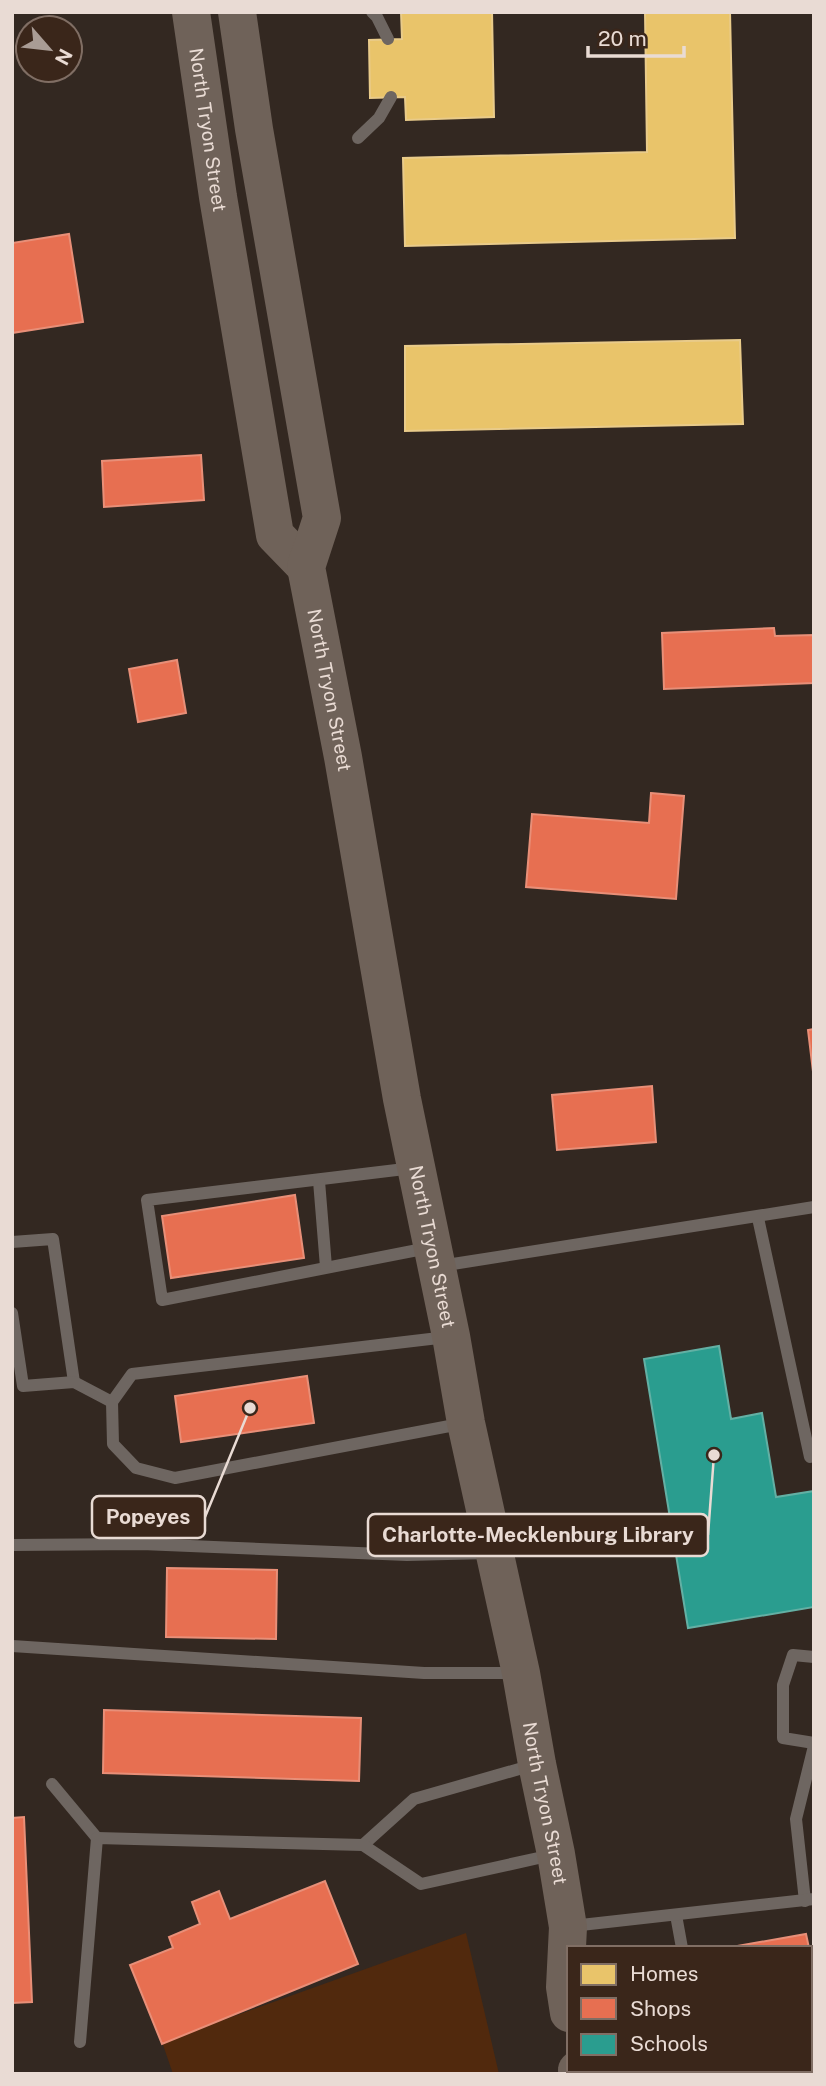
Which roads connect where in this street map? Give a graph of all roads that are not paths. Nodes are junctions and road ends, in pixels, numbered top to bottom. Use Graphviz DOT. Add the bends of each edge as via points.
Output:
graph roads {
  1 [pos="191,12"];
  2 [pos="237,12"];
  3 [pos="372,12"];
  4 [pos="388,40"];
  5 [pos="391,97"];
  6 [pos="358,138"];
  7 [pos="306,567"];
  8 [pos="416,1168"];
  9 [pos="319,1181"];
  10 [pos="814,1207"];
  11 [pos="758,1218"];
  12 [pos="12,1242"];
  13 [pos="434,1256"];
  14 [pos="326,1267"];
  15 [pos="12,1313"];
  16 [pos="451,1336"];
  17 [pos="74,1382"];
  18 [pos="112,1402"];
  19 [pos="466,1423"];
  20 [pos="814,1456"];
  21 [pos="12,1545"];
  22 [pos="496,1553"];
  23 [pos="12,1646"];
  24 [pos="814,1657"];
  25 [pos="521,1674"];
  26 [pos="814,1744"];
  27 [pos="537,1764"];
  28 [pos="52,1784"];
  29 [pos="97,1839"];
  30 [pos="363,1845"];
  31 [pos="556,1854"];
  32 [pos="810,1900"];
  33 [pos="676,1915"];
  34 [pos="580,1937"];
  35 [pos="682,1946"];
  36 [pos="567,1980"];
  37 [pos="567,2000"];
  38 [pos="80,2042"];
  1 -- 7 [label="main road, North Tryon Street" via="275,535"];
  2 -- 7 [label="main road, North Tryon Street" via="322,518"];
  3 -- 4 [label="lane"];
  5 -- 6 [label="lane" via="379,118"];
  7 -- 8 [label="main road, North Tryon Street"];
  8 -- 9 [label="lane"];
  8 -- 13 [label="main road, North Tryon Street"];
  9 -- 14 [label="lane"];
  9 -- 14 [label="lane" via="147,1200 162,1300"];
  10 -- 11 [label="lane"];
  11 -- 13 [label="lane"];
  11 -- 20 [label="lane" via="810,1457"];
  12 -- 17 [label="lane" via="53,1239"];
  13 -- 14 [label="lane"];
  13 -- 16 [label="main road, North Tryon Street"];
  15 -- 17 [label="lane" via="23,1386"];
  16 -- 18 [label="lane" via="132,1374"];
  16 -- 19 [label="main road, North Tryon Street"];
  17 -- 18 [label="lane"];
  18 -- 19 [label="lane" via="113,1444 136,1468 175,1478"];
  19 -- 22 [label="main road, North Tryon Street"];
  21 -- 22 [label="lane"];
  22 -- 25 [label="main road, North Tryon Street"];
  23 -- 25 [label="lane" via="430,1673"];
  24 -- 26 [label="lane" via="793,1655 783,1685 783,1738"];
  25 -- 27 [label="main road, North Tryon Street"];
  26 -- 32 [label="lane" via="796,1819"];
  27 -- 30 [label="lane" via="414,1799"];
  27 -- 31 [label="main road, North Tryon Street"];
  28 -- 29 [label="lane"];
  29 -- 30 [label="lane"];
  29 -- 38 [label="lane"];
  30 -- 31 [label="lane" via="421,1884"];
  31 -- 34 [label="main road, North Tryon Street"];
  32 -- 33 [label="lane"];
  33 -- 34 [label="lane"];
  33 -- 35 [label="lane"];
  36 -- 37 [label="main road, North Tryon Street"];
}
